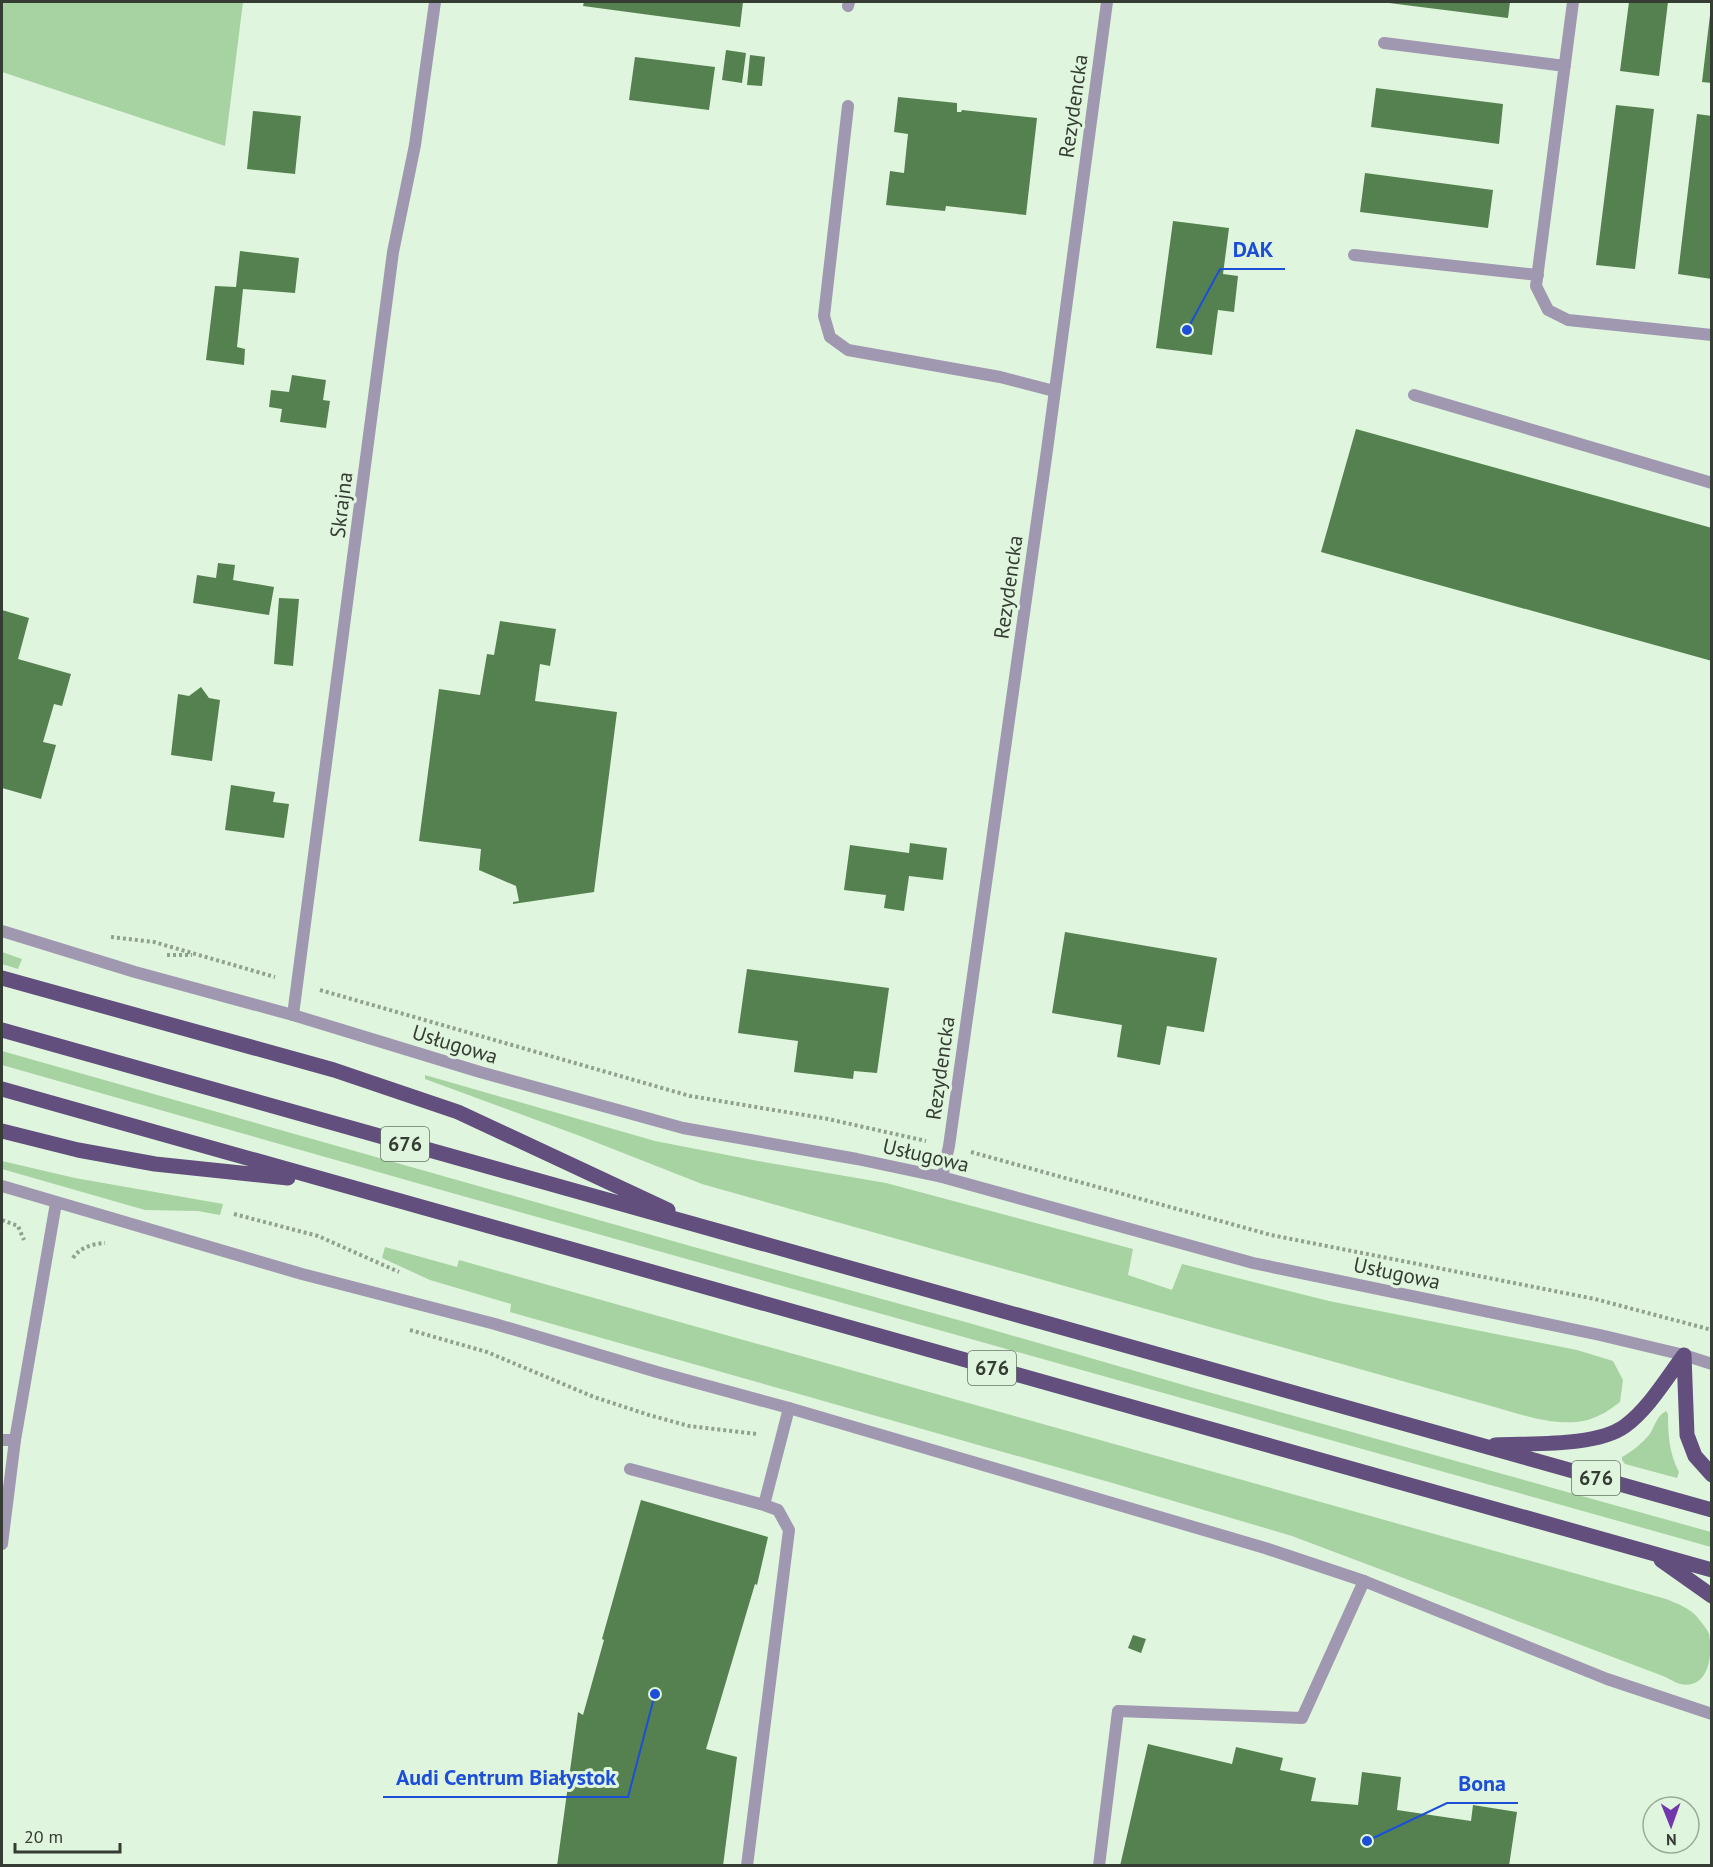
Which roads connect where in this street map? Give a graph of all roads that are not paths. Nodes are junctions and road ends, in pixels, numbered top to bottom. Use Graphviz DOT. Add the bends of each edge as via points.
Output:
graph roads {
  1 [pos="435,2"];
  2 [pos="1107,2"];
  3 [pos="1573,2"];
  4 [pos="1384,43"];
  5 [pos="1565,66"];
  6 [pos="848,106"];
  7 [pos="1354,255"];
  8 [pos="1538,275"];
  9 [pos="1712,335"];
  10 [pos="1054,391"];
  11 [pos="1414,395"];
  12 [pos="1712,483"];
  13 [pos="2,931"];
  14 [pos="2,978"];
  15 [pos="293,1015"];
  16 [pos="2,1030"];
  17 [pos="2,1089"];
  18 [pos="2,1131"];
  19 [pos="942,1177"];
  20 [pos="332,1183"];
  21 [pos="2,1186"];
  22 [pos="56,1203"];
  23 [pos="709,1229"];
  24 [pos="1684,1355"];
  25 [pos="1712,1364"];
  26 [pos="789,1408"];
  27 [pos="2,1440"];
  28 [pos="15,1440"];
  29 [pos="1480,1446"];
  30 [pos="630,1469"];
  31 [pos="1712,1475"];
  32 [pos="764,1505"];
  33 [pos="1712,1510"];
  34 [pos="2,1544"];
  35 [pos="1652,1553"];
  36 [pos="1712,1570"];
  37 [pos="1365,1581"];
  38 [pos="1712,1596"];
  39 [pos="1712,1714"];
  40 [pos="747,1866"];
  41 [pos="1099,1866"];
  1 -- 15 [label="street, Skrajna" via="415,145 393,252"];
  2 -- 10 [label="street, Rezydencka"];
  3 -- 5 [label="street"];
  4 -- 5 [label="street"];
  5 -- 8 [label="street"];
  6 -- 10 [label="street" via="824,316 830,337 848,350 1000,377"];
  7 -- 8 [label="street"];
  8 -- 9 [label="street" via="1536,286 1548,309 1568,320"];
  10 -- 19 [label="street, Rezydencka"];
  11 -- 12 [label="street"];
  13 -- 15 [label="street, Usługowa"];
  14 -- 23 [label="main road" via="334,1070 458,1112"];
  15 -- 19 [label="street, Usługowa" via="683,1128"];
  16 -- 23 [label="main road, 676"];
  17 -- 20 [label="main road, 676"];
  18 -- 20 [label="main road" via="155,1164"];
  19 -- 24 [label="street, Usługowa" via="1254,1263"];
  20 -- 35 [label="main road, 676"];
  21 -- 22 [label="street"];
  22 -- 26 [label="street"];
  22 -- 28 [label="street"];
  23 -- 29 [label="main road, 676"];
  24 -- 25 [label="street, Usługowa"];
  24 -- 29 [label="main road" via="1646,1405 1625,1426 1602,1437"];
  24 -- 31 [label="main road" via="1687,1435 1695,1456"];
  26 -- 32 [label="street"];
  26 -- 37 [label="street"];
  27 -- 28 [label="street"];
  28 -- 34 [label="street"];
  29 -- 33 [label="main road, 676"];
  30 -- 32 [label="street"];
  32 -- 40 [label="street" via="778,1510 789,1530"];
  35 -- 36 [label="main road, 676"];
  35 -- 38 [label="main road"];
  37 -- 39 [label="street" via="1607,1679"];
  37 -- 41 [label="street" via="1302,1718 1118,1711"];
}
